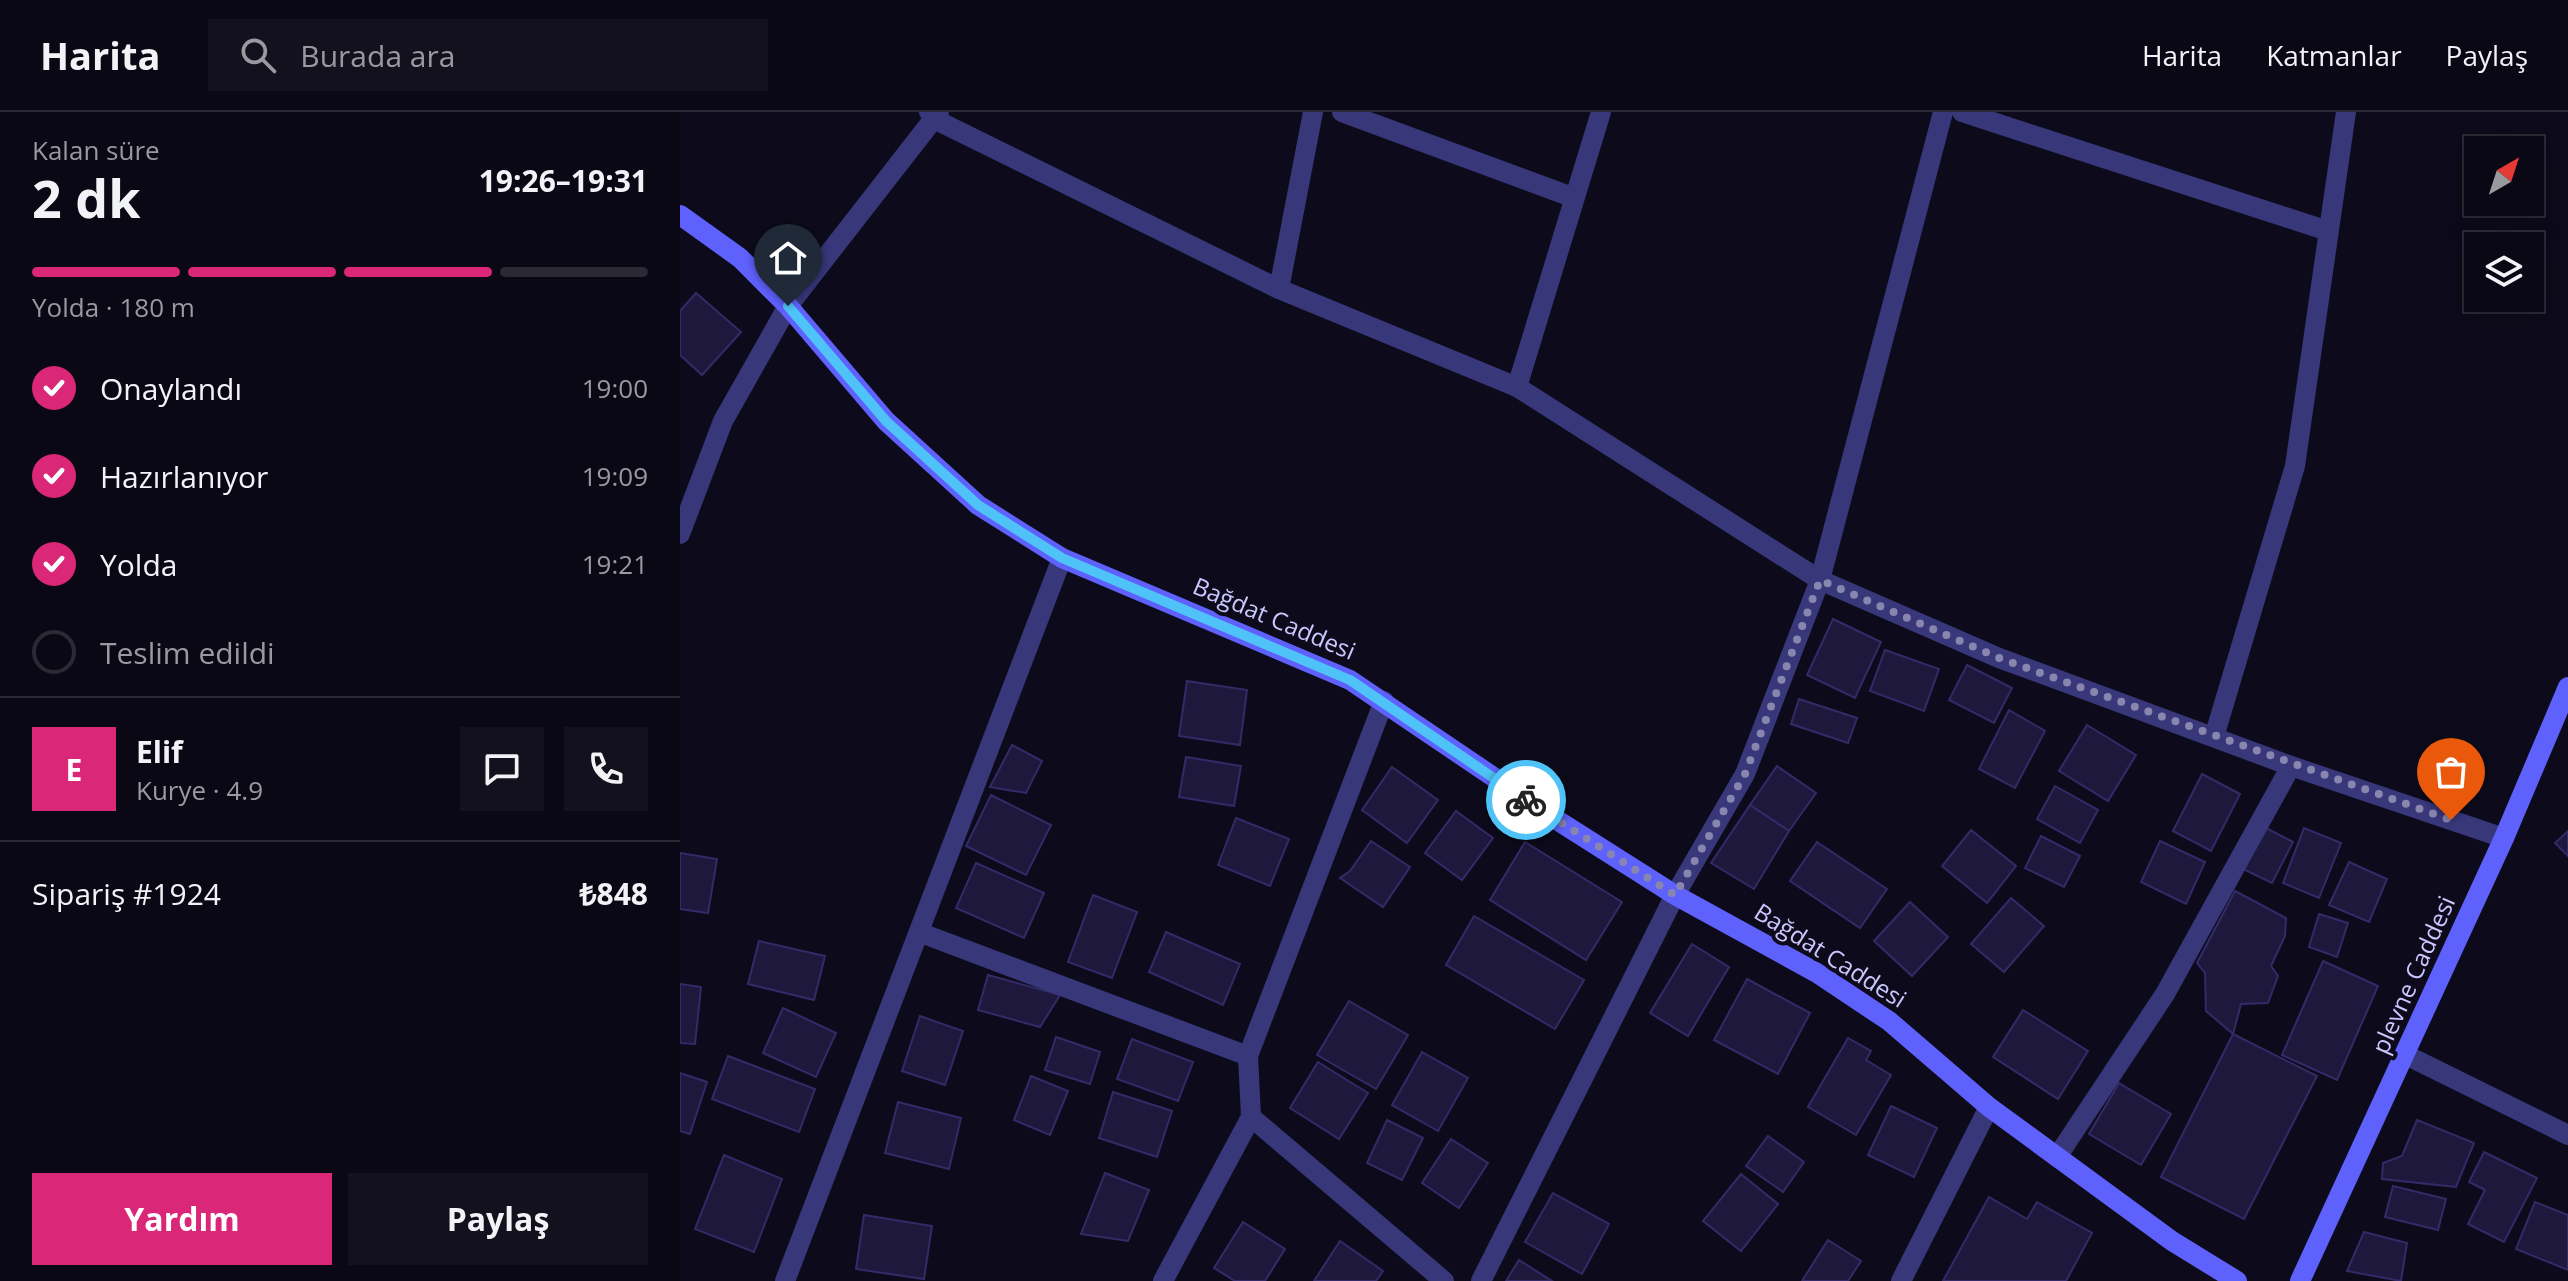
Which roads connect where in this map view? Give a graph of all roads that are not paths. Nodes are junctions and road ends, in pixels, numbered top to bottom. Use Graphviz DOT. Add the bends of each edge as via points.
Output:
graph roads {
  1 [pos="1313,112"];
  2 [pos="1342,112"];
  3 [pos="1601,112"];
  4 [pos="1943,112"];
  5 [pos="1962,112"];
  6 [pos="2346,112"];
  7 [pos="934,114"];
  8 [pos="1572,197"];
  9 [pos="680,215"];
  10 [pos="2328,231"];
  11 [pos="1279,289"];
  12 [pos="788,306"];
  13 [pos="1517,387"];
  14 [pos="680,534"];
  15 [pos="1062,558"];
  16 [pos="1820,580"];
  17 [pos="2568,687"];
  18 [pos="1384,701"];
  19 [pos="2214,737"];
  20 [pos="2291,766"];
  21 [pos="2504,838"];
  22 [pos="1675,895"];
  23 [pos="921,933"];
  24 [pos="2406,1055"];
  25 [pos="1248,1056"];
  26 [pos="1989,1107"];
  27 [pos="1251,1117"];
  28 [pos="2568,1135"];
  29 [pos="2057,1157"];
  30 [pos="785,1281"];
  31 [pos="1163,1281"];
  32 [pos="1444,1281"];
  33 [pos="1481,1281"];
  34 [pos="1901,1281"];
  35 [pos="2237,1281"];
  36 [pos="2300,1281"];
  1 -- 11 [label="street"];
  2 -- 8 [label="street"];
  3 -- 8 [label="street"];
  4 -- 16 [label="street"];
  5 -- 10 [label="street"];
  6 -- 10 [label="street"];
  7 -- 11 [label="street"];
  7 -- 12 [label="street"];
  8 -- 13 [label="street"];
  9 -- 12 [label="street, Bağdat Caddesi" via="740,258"];
  10 -- 19 [label="street" via="2295,466"];
  11 -- 13 [label="street"];
  12 -- 14 [label="street" via="723,421"];
  12 -- 15 [label="street, Bağdat Caddesi" via="886,421 939,472 978,505"];
  13 -- 16 [label="street"];
  15 -- 18 [label="street, Bağdat Caddesi" via="1288,652"];
  15 -- 23 [label="street"];
  16 -- 19 [label="street" via="1999,658"];
  16 -- 22 [label="street" via="1745,774"];
  17 -- 21 [label="street, plevne Caddesi"];
  18 -- 22 [label="street, Bağdat Caddesi"];
  18 -- 25 [label="street"];
  19 -- 20 [label="street"];
  20 -- 21 [label="street"];
  20 -- 29 [label="street" via="2165,994"];
  21 -- 24 [label="street, plevne Caddesi"];
  22 -- 26 [label="street, Bağdat Caddesi" via="1817,973 1889,1021"];
  22 -- 33 [label="street"];
  23 -- 25 [label="street"];
  23 -- 30 [label="street"];
  24 -- 28 [label="street"];
  24 -- 36 [label="street, plevne Caddesi"];
  25 -- 27 [label="street"];
  26 -- 29 [label="street, Bağdat Caddesi"];
  26 -- 34 [label="street"];
  27 -- 31 [label="street"];
  27 -- 32 [label="street"];
  29 -- 35 [label="street, Bağdat Caddesi"];
}
